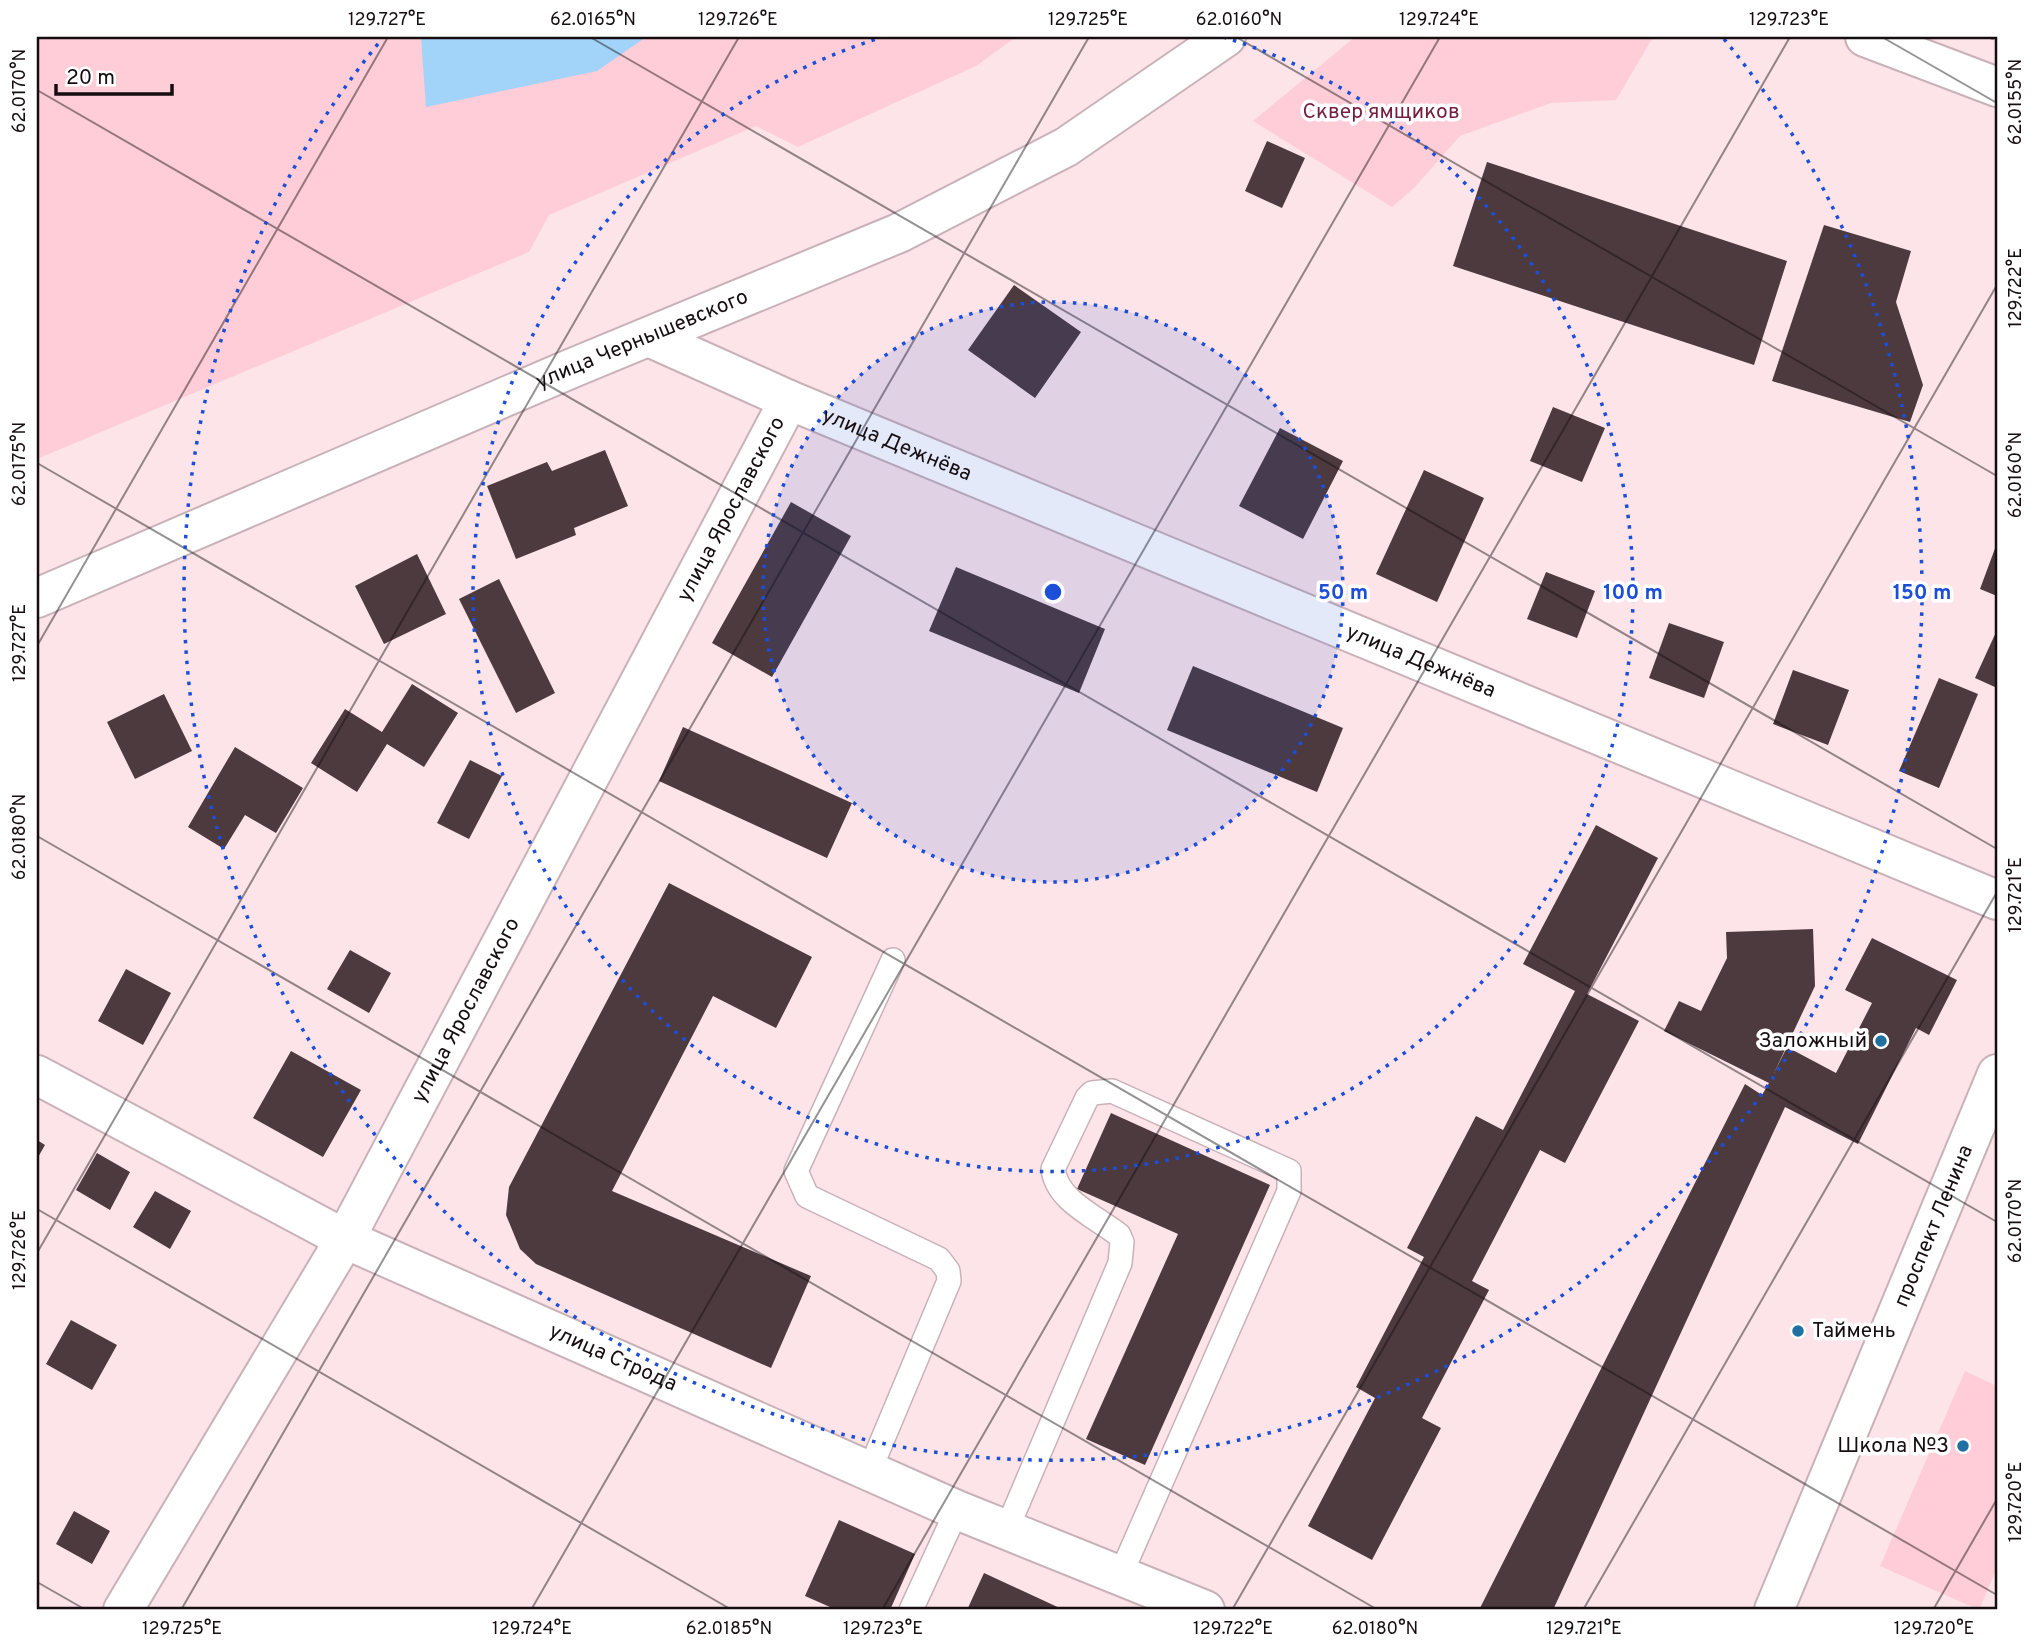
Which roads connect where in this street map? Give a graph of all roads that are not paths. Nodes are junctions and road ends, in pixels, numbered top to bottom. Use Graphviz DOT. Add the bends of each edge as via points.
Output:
graph roads {
  1 [pos="1226,37"];
  2 [pos="1865,37"];
  3 [pos="1997,87"];
  4 [pos="651,338"];
  5 [pos="789,400"];
  6 [pos="37,598"];
  7 [pos="1997,900"];
  8 [pos="893,960"];
  9 [pos="1997,1074"];
  10 [pos="37,1075"];
  11 [pos="345,1240"];
  12 [pos="869,1472"];
  13 [pos="957,1510"];
  14 [pos="1006,1531"];
  15 [pos="1120,1576"];
  16 [pos="1182,1606"];
  17 [pos="1778,1609"];
  18 [pos="123,1610"];
  19 [pos="911,1610"];
  1 -- 4 [label="main road, улица Чернышевского" via="1066,147 900,233"];
  2 -- 3 [label="main road"];
  4 -- 5 [label="main road, улица Дежнёва"];
  4 -- 6 [label="main road, улица Чернышевского"];
  5 -- 7 [label="main road, улица Дежнёва"];
  5 -- 11 [label="main road, улица Ярославского"];
  8 -- 12 [label="lane" via="796,1171 807,1196 939,1259 948,1271 949,1281"];
  9 -- 17 [label="main road, проспект Ленина"];
  10 -- 11 [label="main road, улица Строда"];
  11 -- 12 [label="main road, улица Строда"];
  11 -- 18 [label="main road, улица Ярославского"];
  12 -- 13 [label="main road, улица Строда"];
  13 -- 14 [label="main road, улица Строда"];
  13 -- 19 [label="lane"];
  14 -- 15 [label="main road, улица Строда"];
  14 -- 15 [label="lane" via="1120,1263 1119,1235 1066,1197 1054,1181 1053,1169 1087,1098 1112,1091 1289,1171 1291,1179"];
  15 -- 16 [label="main road, улица Строда"];
}
